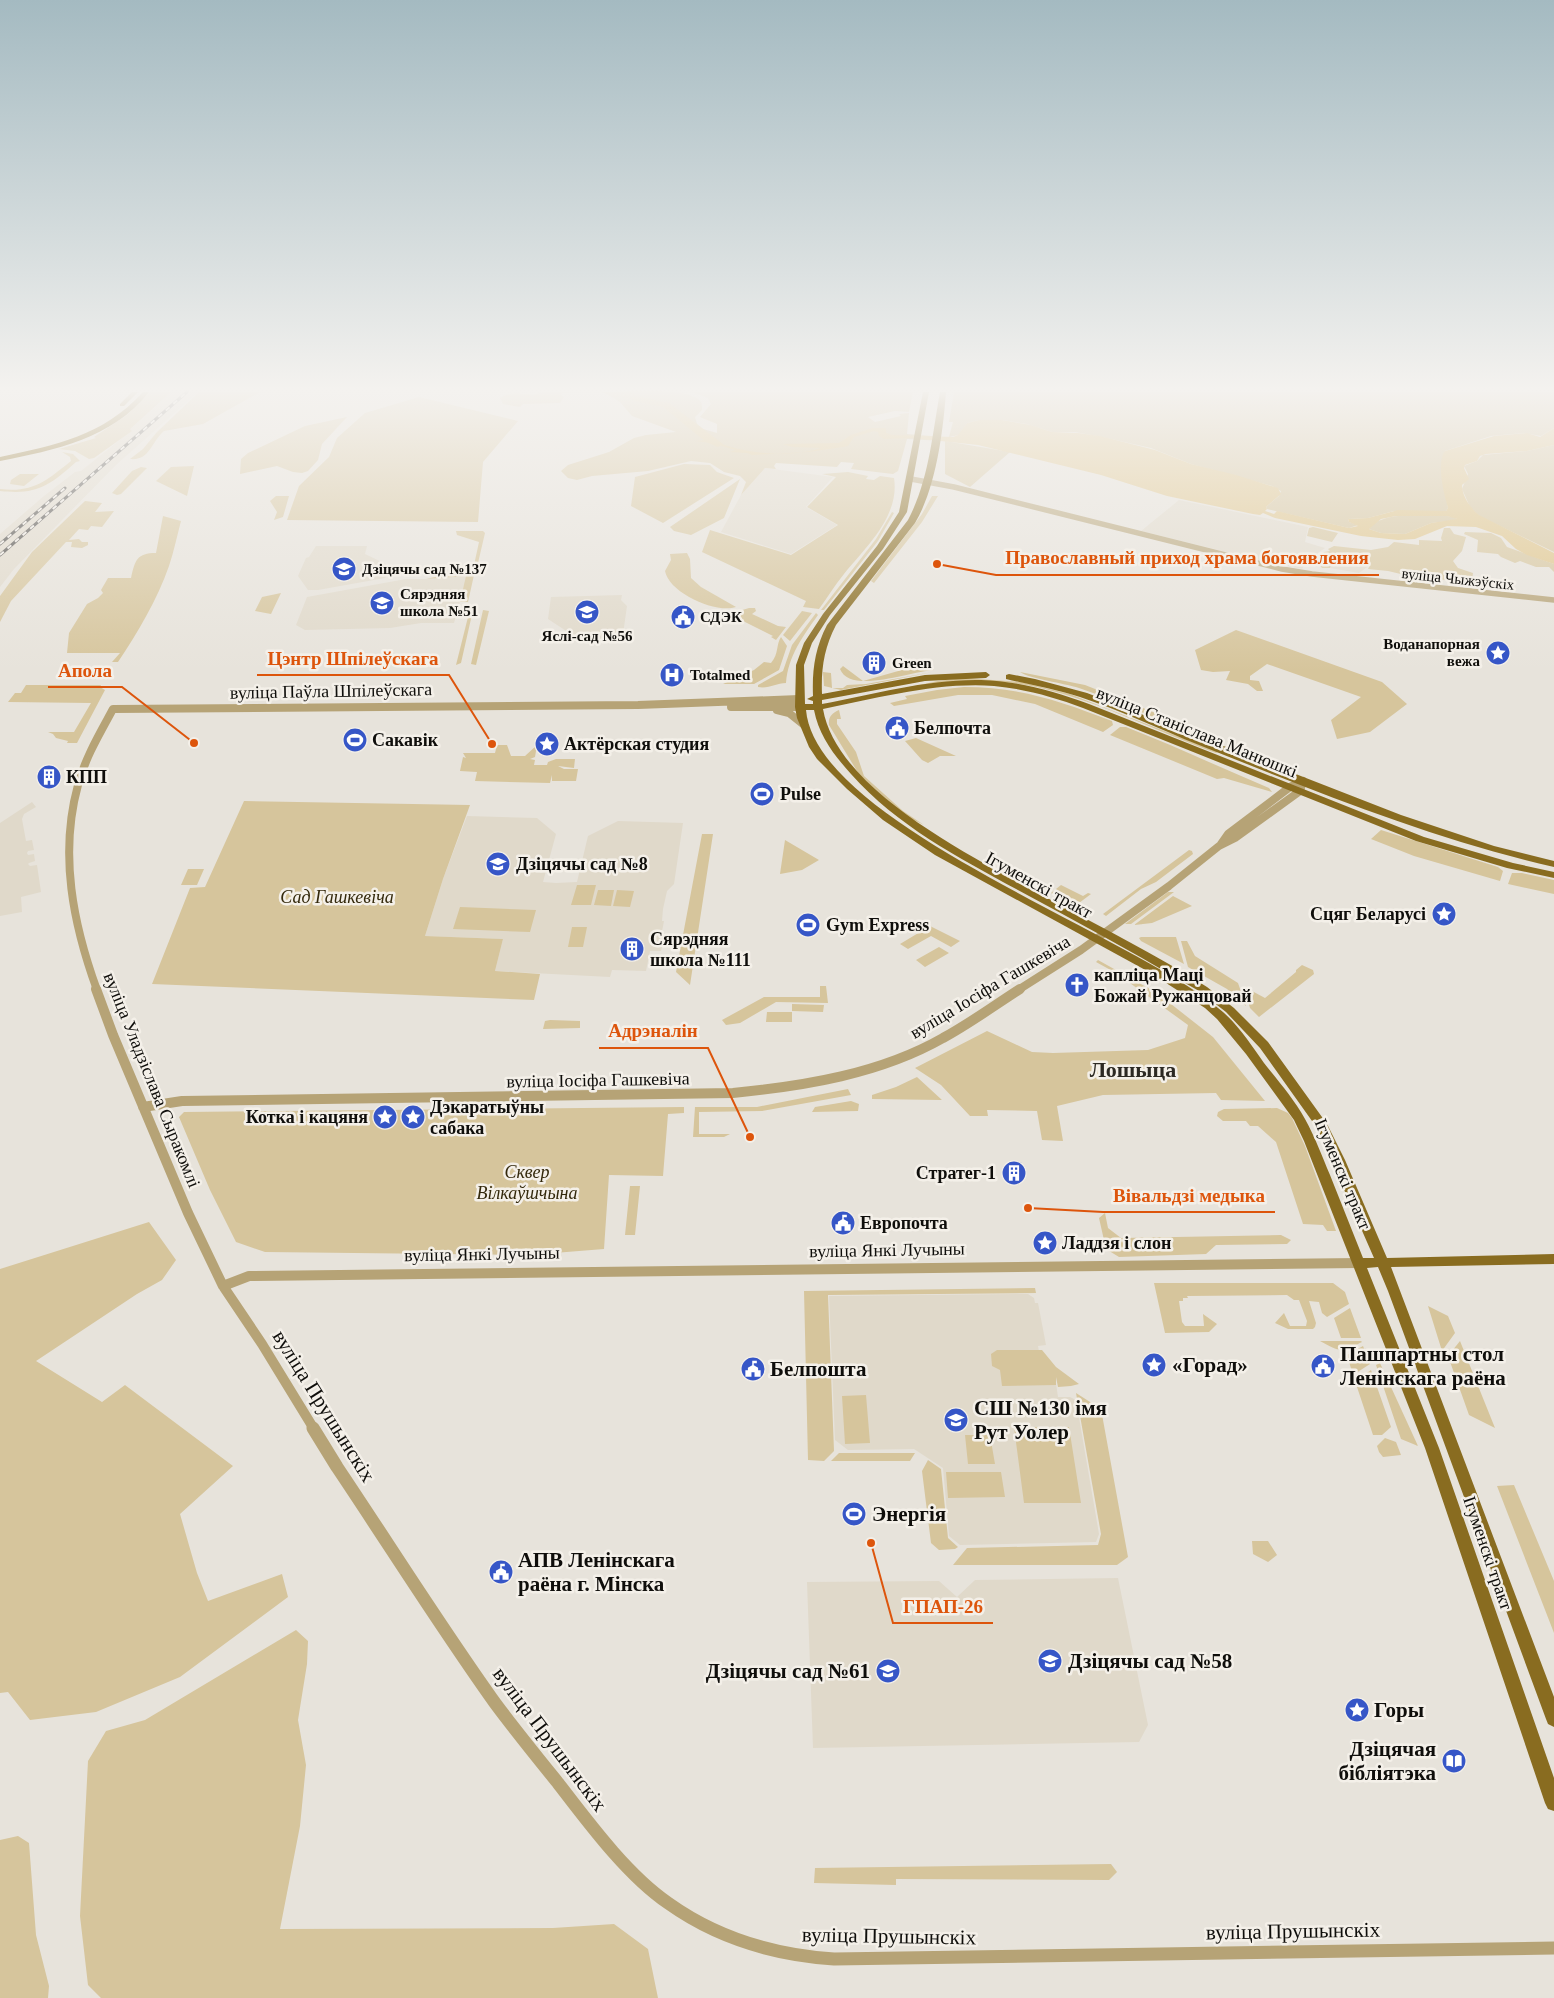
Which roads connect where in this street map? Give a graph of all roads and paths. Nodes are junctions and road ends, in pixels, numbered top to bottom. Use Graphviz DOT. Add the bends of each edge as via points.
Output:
graph roads {
  1 [pos="909,485"];
  2 [pos="928,485"];
  3 [pos="944,485"];
  4 [pos="1554,600"];
  5 [pos="816,682"];
  6 [pos="850,692"];
  7 [pos="858,700"];
  8 [pos="800,703"];
  9 [pos="818,703"];
  10 [pos="638,705"];
  11 [pos="760,707"];
  12 [pos="113,709"];
  13 [pos="804,725"];
  14 [pos="822,726"];
  15 [pos="1298,787"];
  16 [pos="1554,864"];
  17 [pos="1554,875"];
  18 [pos="1101,936"];
  19 [pos="143,1107"];
  20 [pos="1554,1259"];
  21 [pos="1383,1262"];
  22 [pos="1359,1263"];
  23 [pos="223,1286"];
  24 [pos="1554,1720"];
  25 [pos="1554,1803"];
  26 [pos="1554,1948"];
  1 -- 8 [label="main road, Ігуменскі тракт" via="906,503 897,523 806,647 800,665"];
  2 -- 5 [label="main road, Ігуменскі тракт" via="912,521 830,628 817,661"];
  3 -- 4 [label="street, вуліца Чыжэўскіх" via="1282,569"];
  5 -- 6 [label="main road" via="830,691"];
  5 -- 9 [label="main road, Ігуменскі тракт"];
  6 -- 9 [label="main road, вуліца Станіслава Манюшкі"];
  6 -- 15 [label="main road, вуліца Станіслава Манюшкі" via="944,676 986,675 1024,679 1096,698 1219,749"];
  7 -- 9 [label="main road, вуліца Станіслава Манюшкі"];
  7 -- 14 [label="main road" via="833,712"];
  7 -- 15 [label="main road, вуліца Станіслава Манюшкі" via="964,683 1038,690"];
  8 -- 9 [label="main road, вуліца Паўла Шпілеўскага"];
  8 -- 10 [label="street, вуліца Паўла Шпілеўскага"];
  8 -- 11 [label="street, вуліца Паўла Шпілеўскага"];
  8 -- 13 [label="main road, Ігуменскі тракт"];
  9 -- 14 [label="main road, Ігуменскі тракт"];
  10 -- 11 [label="street, вуліца Паўла Шпілеўскага"];
  10 -- 12 [label="street, вуліца Паўла Шпілеўскага"];
  11 -- 13 [label="street" via="789,714"];
  12 -- 19 [label="street, вуліца Уладзіслава Сыракомлі" via="78,783 71,828 69,886 94,982"];
  13 -- 18 [label="main road, Ігуменскі тракт" via="820,757 886,818 939,853"];
  14 -- 18 [label="main road, Ігуменскі тракт" via="837,752 862,783 920,830"];
  15 -- 16 [label="main road, вуліца Станіслава Манюшкі" via="1428,830"];
  15 -- 17 [label="main road, вуліца Станіслава Манюшкі" via="1420,839"];
  15 -- 18 [label="street, вуліца Іосіфа Гашкевіча" via="1235,838 1219,846"];
  18 -- 19 [label="street, вуліца Іосіфа Гашкевіча" via="942,1039 888,1062 814,1082 774,1089 690,1095 182,1101"];
  18 -- 21 [label="main road, Ігуменскі тракт" via="1203,989 1230,1010 1264,1045 1323,1127"];
  18 -- 22 [label="main road, Ігуменскі тракт" via="1209,1006 1250,1051 1308,1135"];
  19 -- 23 [label="street, вуліца Уладзіслава Сыракомлі"];
  20 -- 21 [label="main road, вуліца Янкі Лучыны"];
  21 -- 22 [label="main road, вуліца Янкі Лучыны"];
  21 -- 24 [label="main road, Ігуменскі тракт"];
  22 -- 23 [label="street, вуліца Янкі Лучыны" via="249,1276"];
  22 -- 25 [label="main road, Ігуменскі тракт" via="1432,1448"];
  23 -- 26 [label="street, вуліца Прушынскіх" via="337,1467 496,1704 597,1833 639,1878 667,1902 711,1929 770,1950 834,1959"];
}
